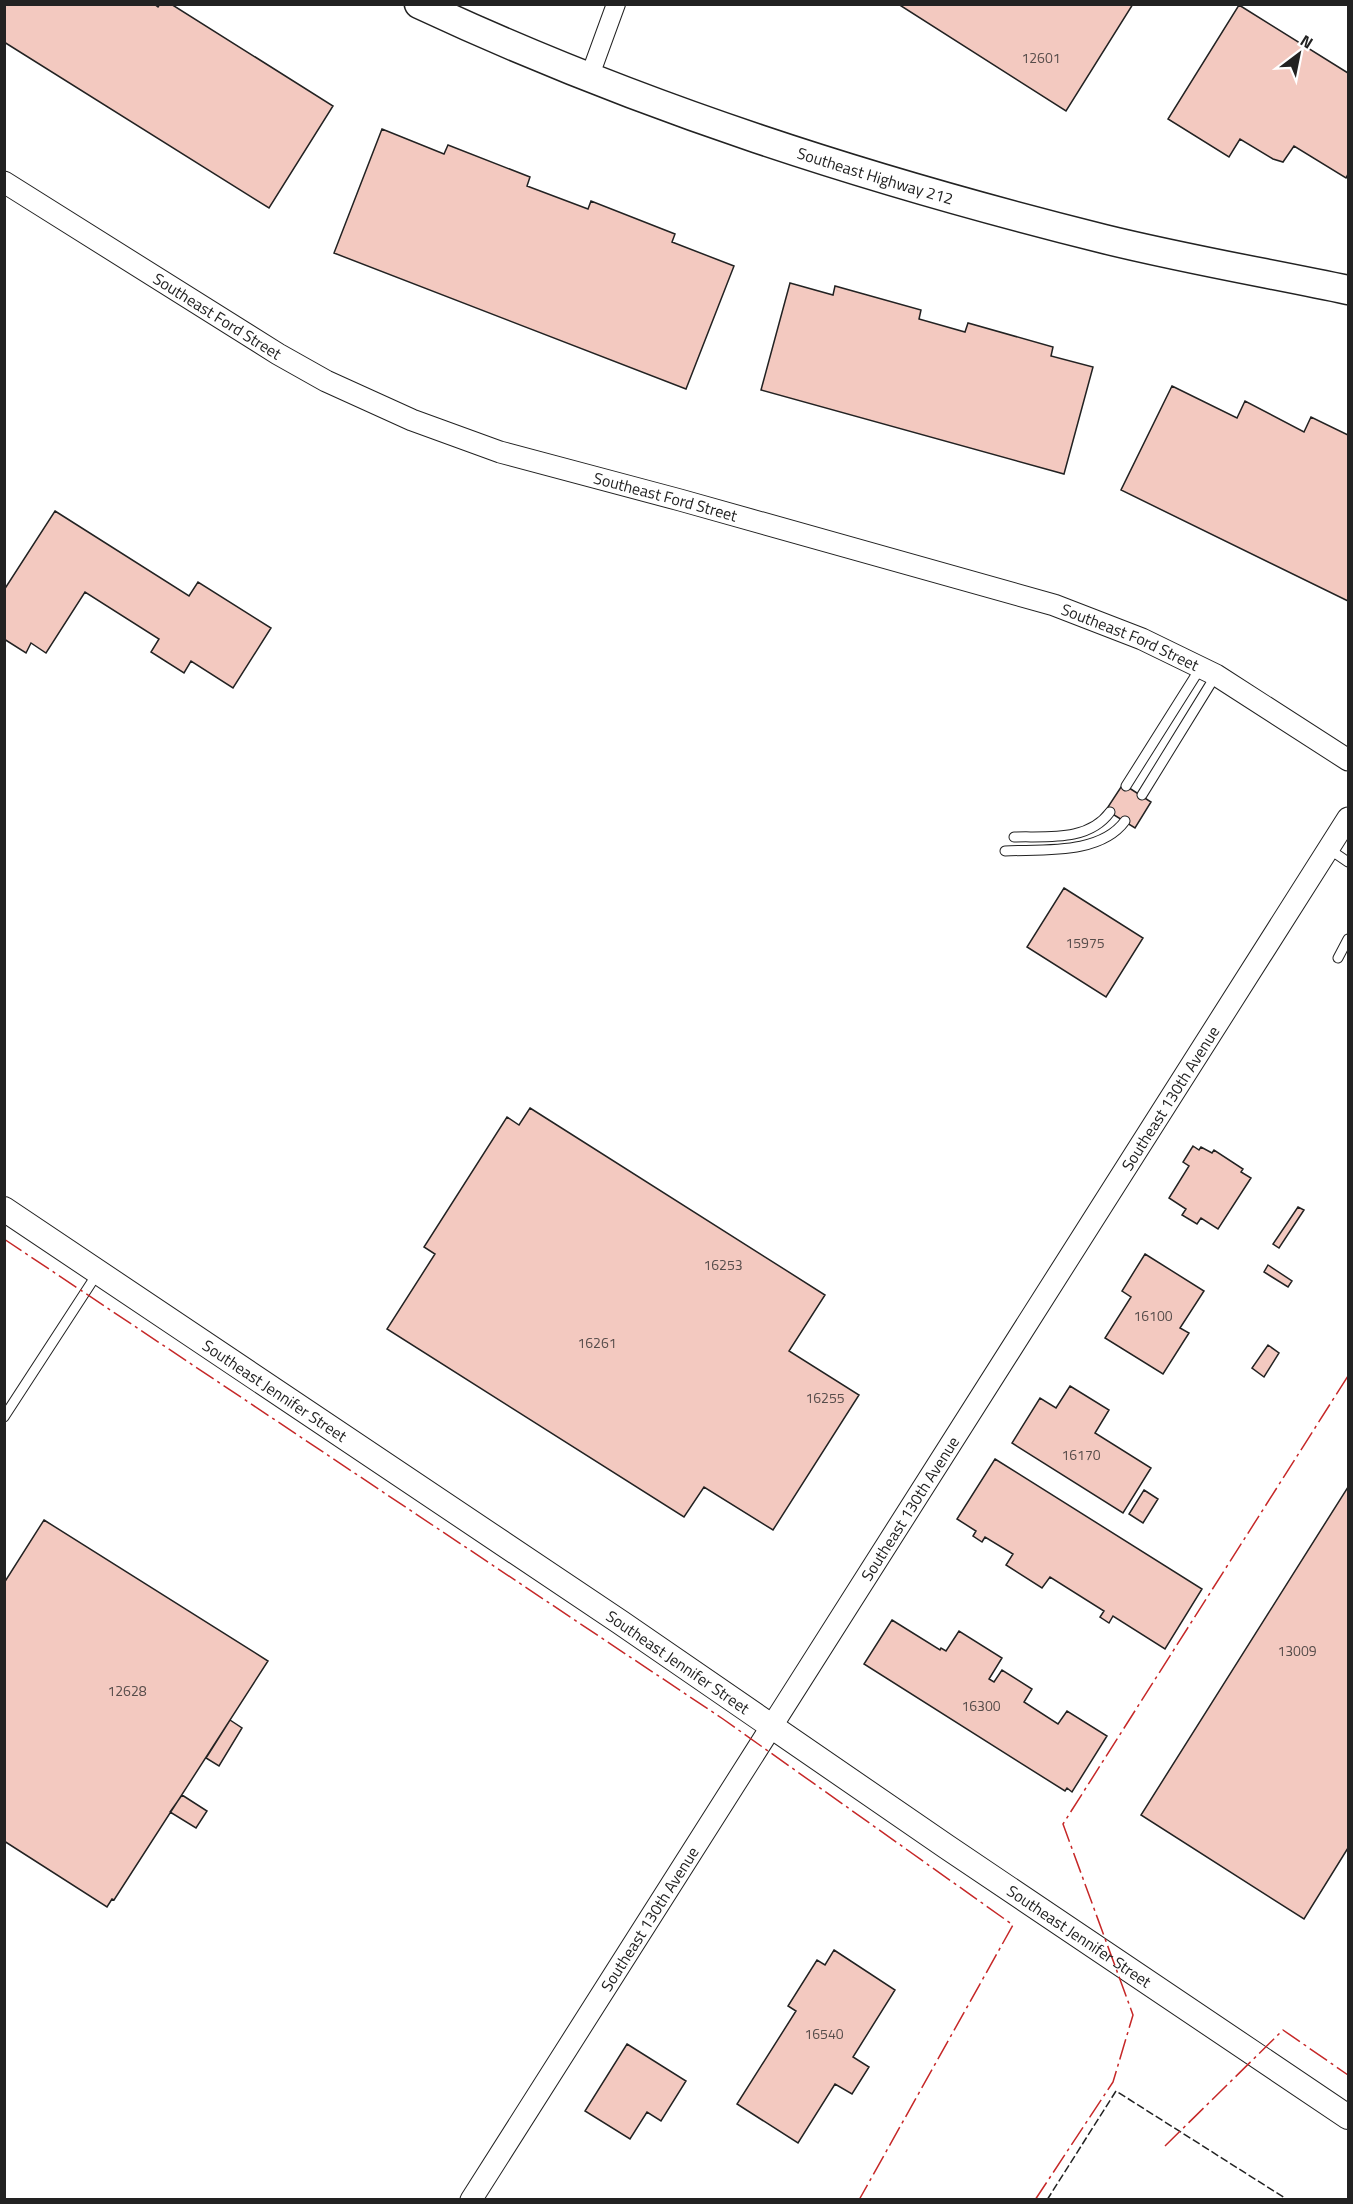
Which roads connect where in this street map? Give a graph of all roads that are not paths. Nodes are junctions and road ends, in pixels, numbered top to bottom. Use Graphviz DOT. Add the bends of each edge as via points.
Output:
graph roads {
  1 [pos="419,4"];
  2 [pos="616,4"];
  3 [pos="589,78"];
  4 [pos="4,182"];
  5 [pos="1348,290"];
  6 [pos="1208,671"];
  7 [pos="1348,760"];
  8 [pos="1126,786"];
  9 [pos="1142,795"];
  10 [pos="1110,812"];
  11 [pos="1348,818"];
  12 [pos="1125,821"];
  13 [pos="1014,837"];
  14 [pos="1329,849"];
  15 [pos="1005,851"];
  16 [pos="1348,862"];
  17 [pos="1348,939"];
  18 [pos="1338,958"];
  19 [pos="4,1209"];
  20 [pos="98,1272"];
  21 [pos="4,1417"];
  22 [pos="773,1726"];
  23 [pos="1348,2117"];
  24 [pos="471,2199"];
  1 -- 3 [label="highway, Southeast Highway 212"];
  2 -- 3 [label="street"];
  3 -- 5 [label="highway, Southeast Highway 212" via="720,128 962,202 1107,240"];
  4 -- 6 [label="street, Southeast Ford Street" via="278,354 326,381 412,420 500,452 1054,605 1142,639"];
  6 -- 7 [label="street, Southeast Ford Street"];
  6 -- 8 [label="lane"];
  6 -- 9 [label="lane"];
  10 -- 13 [label="lane" via="1090,830"];
  11 -- 14 [label="street, Southeast 130th Avenue"];
  12 -- 15 [label="lane" via="1105,839 1073,847"];
  14 -- 16 [label="lane"];
  14 -- 22 [label="street, Southeast 130th Avenue"];
  17 -- 18 [label="lane"];
  19 -- 20 [label="main road, Southeast Jennifer Street"];
  20 -- 21 [label="lane"];
  20 -- 22 [label="main road, Southeast Jennifer Street"];
  22 -- 23 [label="main road, Southeast Jennifer Street"];
  22 -- 24 [label="street, Southeast 130th Avenue"];
}
